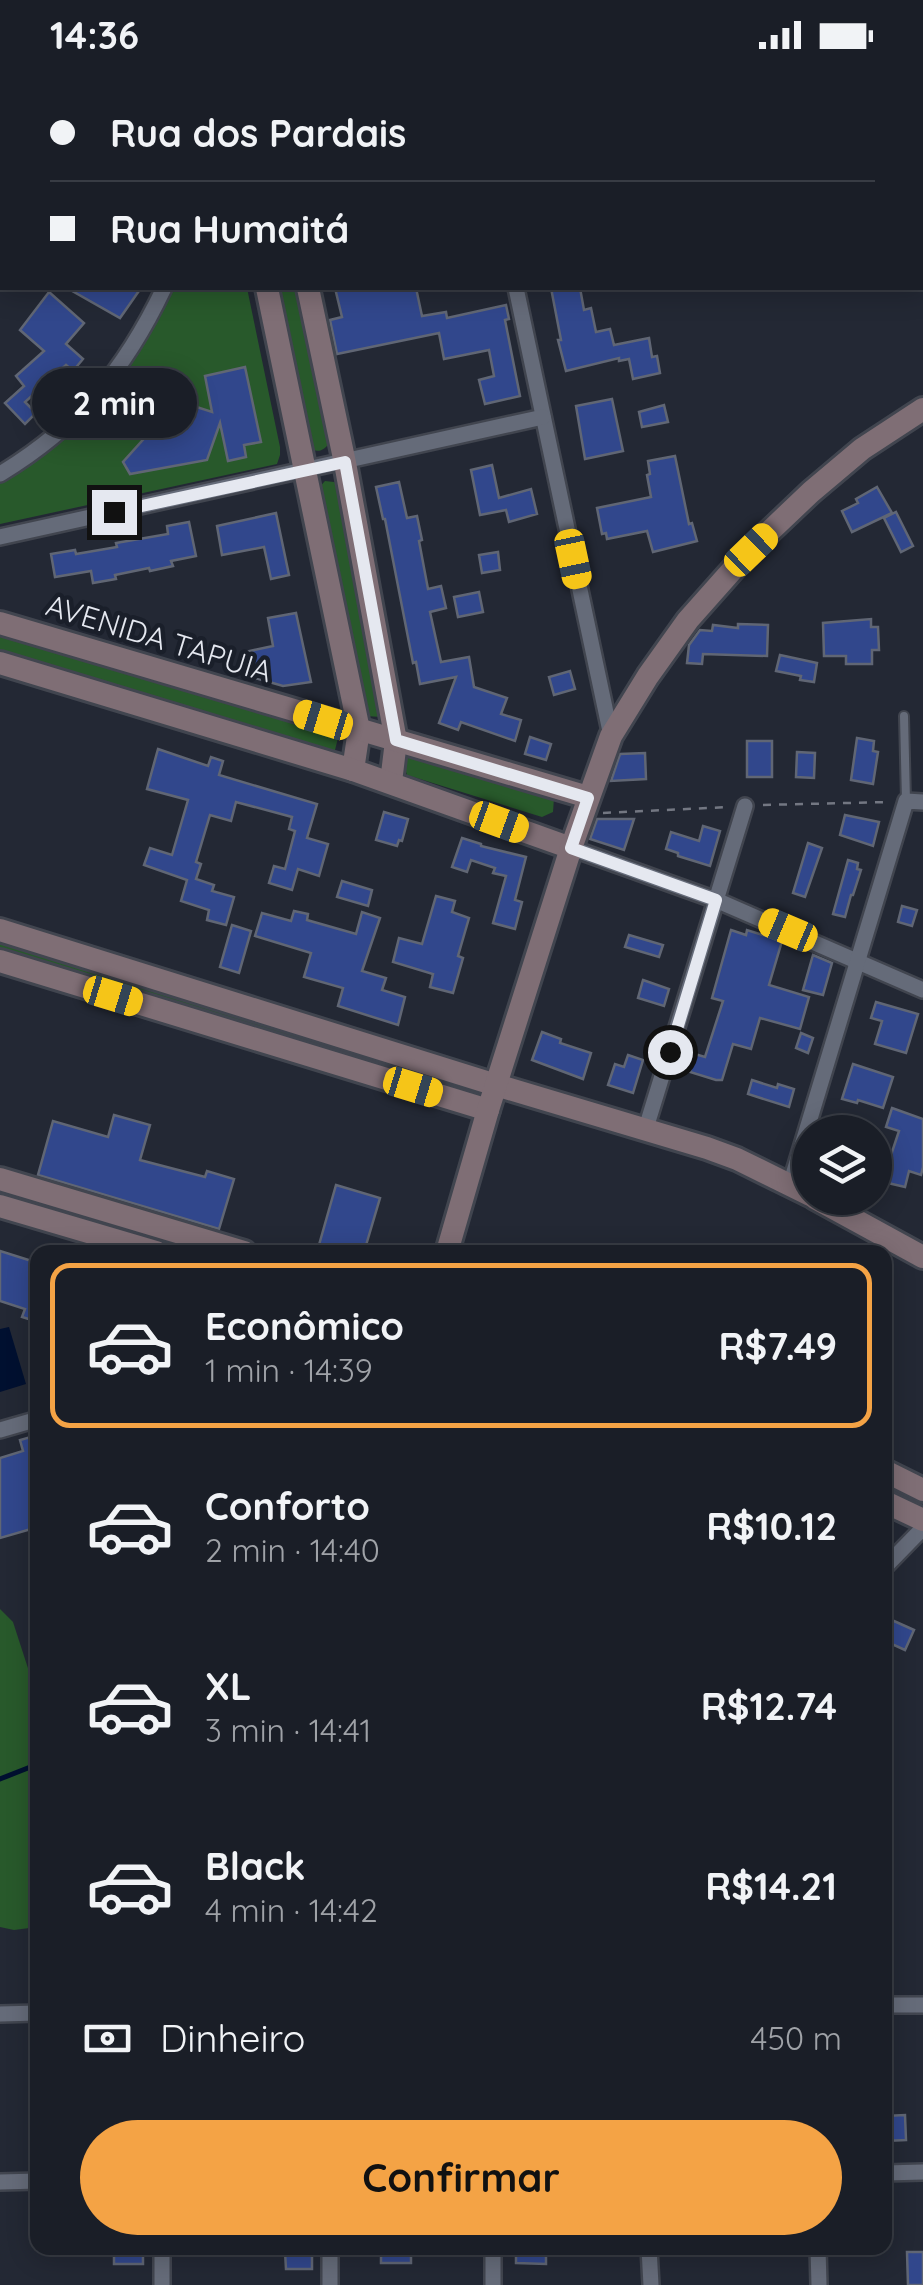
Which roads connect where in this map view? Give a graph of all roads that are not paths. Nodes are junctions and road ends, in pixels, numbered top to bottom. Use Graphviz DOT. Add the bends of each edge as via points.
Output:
graph roads {
  1 [pos="163,290"];
  2 [pos="266,290"];
  3 [pos="308,290"];
  4 [pos="516,290"];
  5 [pos="923,409"];
  6 [pos="543,417"];
  7 [pos="345,462"];
  8 [pos="304,471"];
  9 [pos="0,474"];
  10 [pos="0,537"];
  11 [pos="0,623"];
  12 [pos="0,663"];
  13 [pos="904,716"];
  14 [pos="359,730"];
  15 [pos="611,736"];
  16 [pos="396,740"];
  17 [pos="353,770"];
  18 [pos="391,782"];
  19 [pos="588,798"];
  20 [pos="915,801"];
  21 [pos="745,806"];
  22 [pos="571,848"];
  23 [pos="716,900"];
  24 [pos="0,930"];
  25 [pos="859,960"];
  26 [pos="0,961"];
  27 [pos="923,990"];
  28 [pos="496,1085"];
  29 [pos="488,1110"];
  30 [pos="823,1115"];
  31 [pos="646,1128"];
  32 [pos="0,1179"];
  33 [pos="792,1186"];
  34 [pos="0,1206"];
  35 [pos="847,1215"];
  36 [pos="144,1222"];
  37 [pos="129,1245"];
  38 [pos="146,1245"];
  39 [pos="221,1245"];
  40 [pos="448,1245"];
  41 [pos="923,1257"];
  42 [pos="30,1421"];
  43 [pos="0,1430"];
  44 [pos="892,1474"];
  45 [pos="923,1490"];
  46 [pos="892,1505"];
  47 [pos="923,1520"];
  48 [pos="923,1528"];
  49 [pos="892,1561"];
  50 [pos="923,2004"];
  51 [pos="892,2005"];
  52 [pos="30,2013"];
  53 [pos="0,2014"];
  54 [pos="923,2172"];
  55 [pos="892,2173"];
  56 [pos="30,2181"];
  57 [pos="0,2182"];
  58 [pos="162,2255"];
  59 [pos="330,2255"];
  60 [pos="493,2255"];
  61 [pos="649,2255"];
  62 [pos="818,2255"];
  63 [pos="162,2285"];
  64 [pos="330,2285"];
  65 [pos="493,2285"];
  66 [pos="651,2285"];
  67 [pos="818,2285"];
  1 -- 9 [label="street" via="100,391 44,446"];
  2 -- 8 [label="street"];
  3 -- 7 [label="street"];
  4 -- 6 [label="street"];
  5 -- 15 [label="street" via="862,449 751,550 688,620"];
  6 -- 7 [label="street"];
  6 -- 15 [label="street"];
  7 -- 8 [label="street"];
  7 -- 16 [label="street"];
  8 -- 10 [label="street"];
  8 -- 14 [label="street"];
  11 -- 14 [label="street, AVENIDA TAPUIA"];
  12 -- 17 [label="street"];
  13 -- 20 [label="lane"];
  14 -- 16 [label="street, AVENIDA TAPUIA"];
  14 -- 17 [label="street"];
  15 -- 19 [label="street"];
  16 -- 18 [label="street"];
  16 -- 19 [label="street, AVENIDA TAPUIA"];
  17 -- 18 [label="street"];
  18 -- 22 [label="street"];
  19 -- 22 [label="street"];
  20 -- 25 [label="street"];
  21 -- 23 [label="street"];
  22 -- 23 [label="street"];
  22 -- 28 [label="street"];
  23 -- 25 [label="street"];
  23 -- 31 [label="street"];
  24 -- 28 [label="street"];
  25 -- 27 [label="street"];
  25 -- 30 [label="street"];
  26 -- 29 [label="street"];
  28 -- 29 [label="street"];
  28 -- 31 [label="street"];
  29 -- 40 [label="street"];
  31 -- 33 [label="street" via="737,1158"];
  32 -- 36 [label="street"];
  34 -- 37 [label="street"];
  35 -- 41 [label="street"];
  36 -- 38 [label="street"];
  36 -- 39 [label="street"];
  42 -- 43 [label="street"];
  44 -- 45 [label="street"];
  46 -- 47 [label="street"];
  48 -- 49 [label="street"];
  50 -- 51 [label="street"];
  52 -- 53 [label="street"];
  54 -- 55 [label="street"];
  56 -- 57 [label="street"];
  58 -- 63 [label="street"];
  59 -- 64 [label="street"];
  60 -- 65 [label="street"];
  61 -- 66 [label="street"];
  62 -- 67 [label="street"];
}
